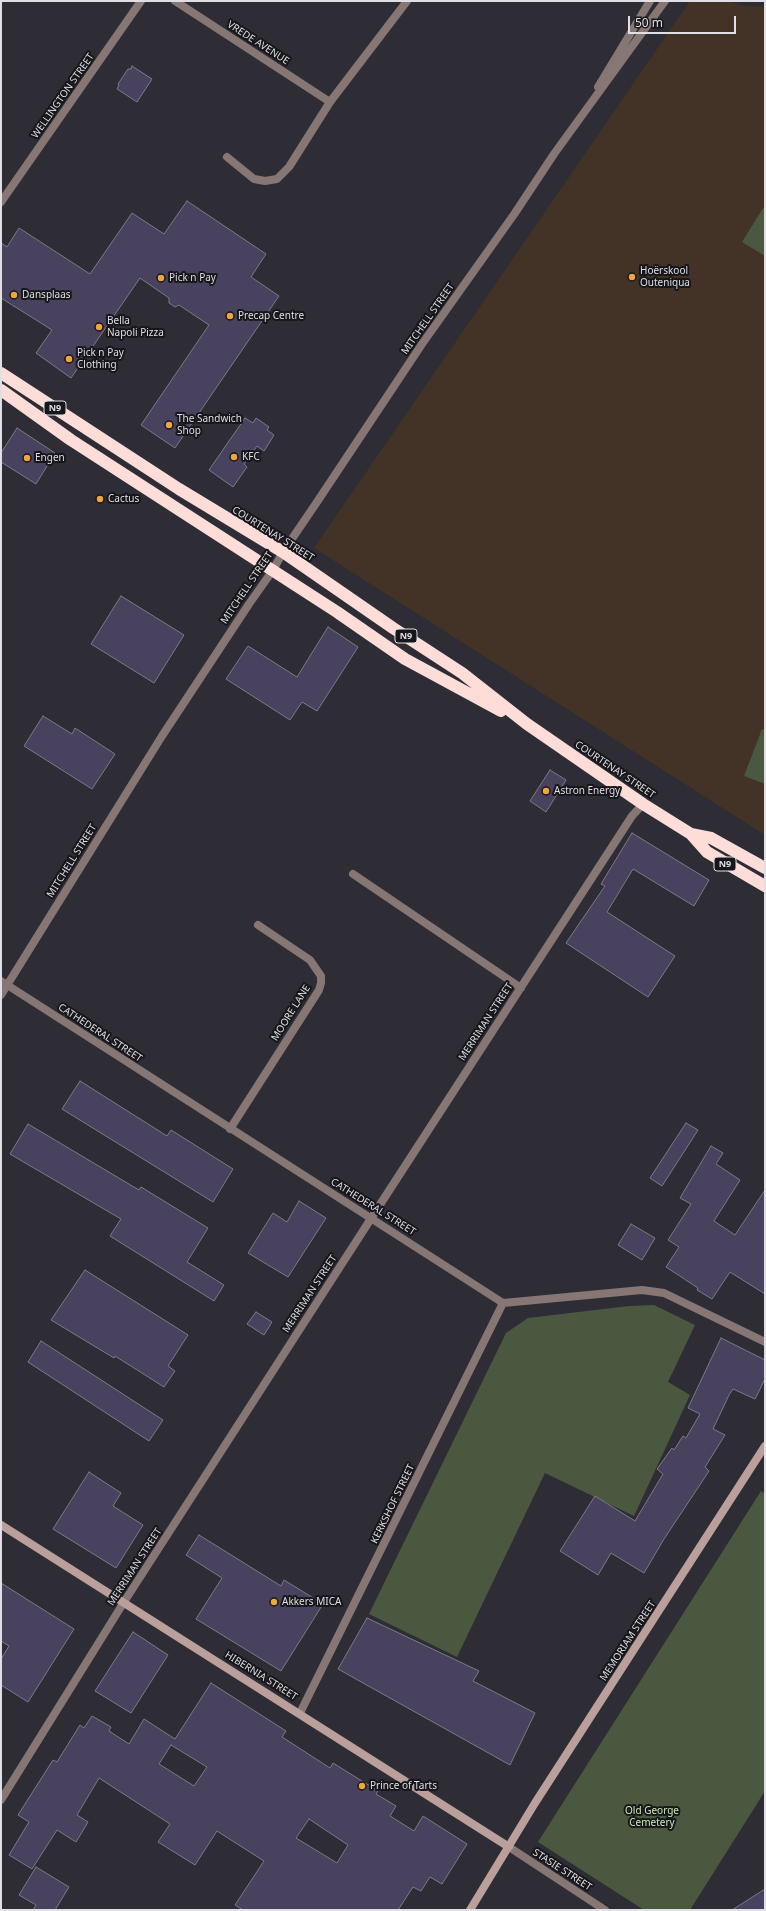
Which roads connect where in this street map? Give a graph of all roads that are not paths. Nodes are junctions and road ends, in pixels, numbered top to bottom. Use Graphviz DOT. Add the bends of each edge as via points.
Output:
graph roads {
  1 [pos="141,1"];
  2 [pos="175,1"];
  3 [pos="407,1"];
  4 [pos="650,1"];
  5 [pos="665,1"];
  6 [pos="330,102"];
  7 [pos="578,122"];
  8 [pos="227,157"];
  9 [pos="1,202"];
  10 [pos="1,373"];
  11 [pos="1,390"];
  12 [pos="283,552"];
  13 [pos="273,570"];
  14 [pos="527,724"];
  15 [pos="643,804"];
  16 [pos="691,834"];
  17 [pos="765,868"];
  18 [pos="353,874"];
  19 [pos="765,886"];
  20 [pos="258,925"];
  21 [pos="4,983"];
  22 [pos="521,988"];
  23 [pos="1,995"];
  24 [pos="230,1129"];
  25 [pos="372,1217"];
  26 [pos="503,1302"];
  27 [pos="765,1342"];
  28 [pos="765,1446"];
  29 [pos="1,1525"];
  30 [pos="124,1602"];
  31 [pos="300,1713"];
  32 [pos="1,1800"];
  33 [pos="509,1847"];
  34 [pos="470,1910"];
  35 [pos="605,1910"];
  1 -- 9 [label="street, WELLINGTON STREET"];
  2 -- 6 [label="street, VREDE AVENUE"];
  3 -- 6 [label="street"];
  4 -- 7 [label="street, MITCHELL STREET"];
  5 -- 7 [label="street, MITCHELL STREET"];
  6 -- 8 [label="street" via="289,167 277,179 254,179"];
  7 -- 12 [label="street, MITCHELL STREET" via="422,344"];
  10 -- 12 [label="highway, COURTENAY STREET / N9" via="179,489"];
  11 -- 13 [label="highway, COURTENAY STREET / N9" via="77,444"];
  12 -- 13 [label="street, MITCHELL STREET"];
  12 -- 14 [label="highway, COURTENAY STREET / N9" via="462,673"];
  13 -- 14 [label="highway, COURTENAY STREET / N9" via="410,662"];
  13 -- 21 [label="street, MITCHELL STREET" via="162,736"];
  14 -- 15 [label="highway, COURTENAY STREET / N9"];
  15 -- 16 [label="highway, COURTENAY STREET / N9"];
  15 -- 22 [label="street, MERRIMAN STREET" via="632,816"];
  16 -- 17 [label="highway, COURTENAY STREET / N9" via="711,838"];
  16 -- 19 [label="highway, COURTENAY STREET / N9" via="708,852"];
  18 -- 22 [label="street"];
  20 -- 24 [label="street, MOORE LANE" via="310,960 320,976 320,983"];
  21 -- 23 [label="street, MITCHELL STREET"];
  21 -- 24 [label="street, CATHEDERAL STREET"];
  22 -- 25 [label="street, MERRIMAN STREET"];
  24 -- 25 [label="street, CATHEDERAL STREET"];
  25 -- 26 [label="street, CATHEDERAL STREET"];
  25 -- 30 [label="street, MERRIMAN STREET"];
  26 -- 27 [label="street" via="642,1290 671,1296"];
  26 -- 31 [label="street, KERKSHOF STREET"];
  28 -- 33 [label="street, MEMORIAM STREET"];
  29 -- 30 [label="street, HIBERNIA STREET"];
  30 -- 31 [label="street, HIBERNIA STREET"];
  30 -- 32 [label="street, MERRIMAN STREET"];
  31 -- 33 [label="street, HIBERNIA STREET"];
  33 -- 34 [label="street, MEMORIAM STREET"];
  33 -- 35 [label="street, STASIE STREET"];
}
